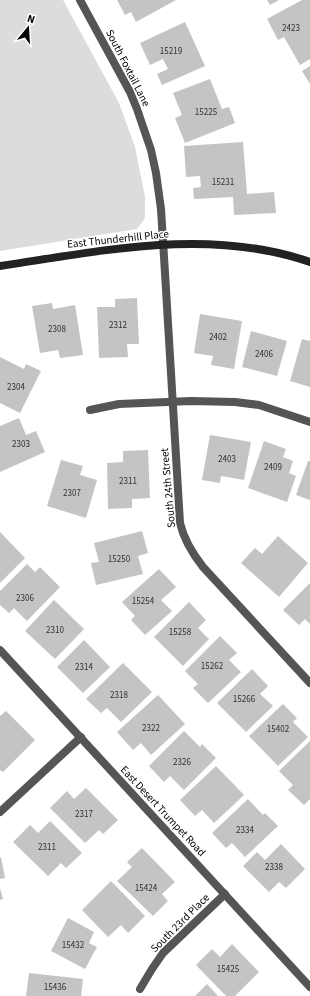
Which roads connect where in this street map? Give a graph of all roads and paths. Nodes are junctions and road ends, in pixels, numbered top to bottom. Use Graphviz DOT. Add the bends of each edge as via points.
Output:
graph roads {
  1 [pos="80,0"];
  2 [pos="163,244"];
  3 [pos="310,262"];
  4 [pos="0,266"];
  5 [pos="172,402"];
  6 [pos="90,410"];
  7 [pos="310,422"];
  8 [pos="0,650"];
  9 [pos="310,682"];
  10 [pos="80,737"];
  11 [pos="0,812"];
  12 [pos="225,894"];
  13 [pos="310,987"];
  14 [pos="140,990"];
  1 -- 2 [label="street, South Foxtail Lane" via="130,92 143,124 156,173"];
  2 -- 3 [label="street, East Thunderhill Place" via="202,243 250,247"];
  2 -- 4 [label="street, East Thunderhill Place"];
  2 -- 5 [label="street, South 24th Street"];
  5 -- 6 [label="street" via="119,404"];
  5 -- 7 [label="street" via="235,402 259,406"];
  5 -- 9 [label="street, South 24th Street" via="180,523 184,537 203,567"];
  8 -- 10 [label="street, East Desert Trumpet Road"];
  10 -- 11 [label="street"];
  10 -- 12 [label="street, East Desert Trumpet Road"];
  12 -- 13 [label="street, East Desert Trumpet Road"];
  12 -- 14 [label="street, South 23rd Place" via="164,953"];
}
